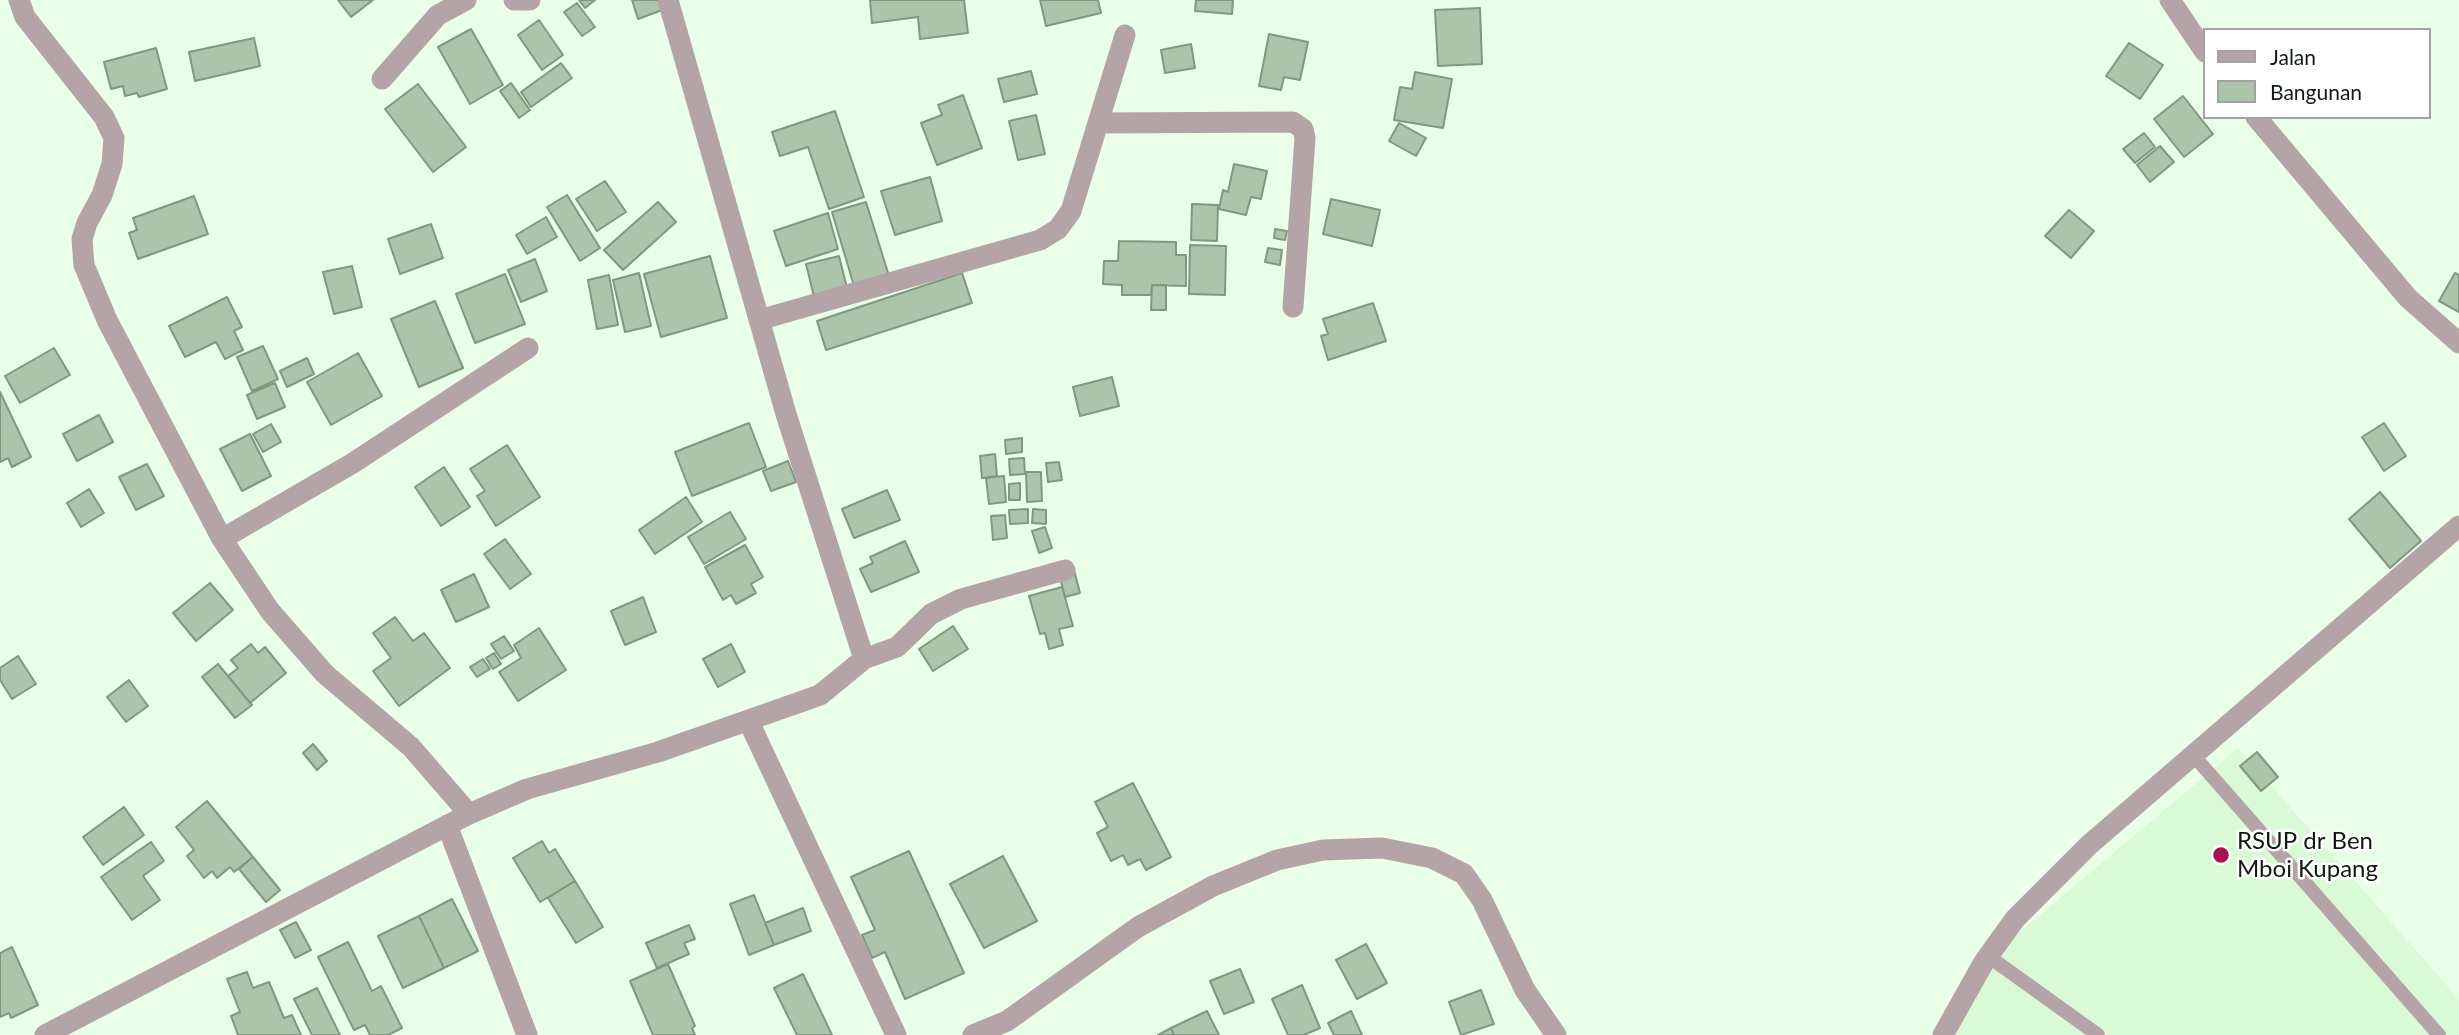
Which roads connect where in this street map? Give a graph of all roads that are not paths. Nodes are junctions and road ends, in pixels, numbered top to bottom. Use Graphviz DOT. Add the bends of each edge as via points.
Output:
graph roads {
  1 [pos="19,0"];
  2 [pos="466,0"];
  3 [pos="514,0"];
  4 [pos="530,0"];
  5 [pos="668,0"];
  6 [pos="2170,0"];
  7 [pos="1125,35"];
  8 [pos="2204,51"];
  9 [pos="382,79"];
  10 [pos="2258,119"];
  11 [pos="1098,123"];
  12 [pos="1293,307"];
  13 [pos="759,320"];
  14 [pos="2459,343"];
  15 [pos="528,348"];
  16 [pos="2459,526"];
  17 [pos="222,538"];
  18 [pos="1065,570"];
  19 [pos="864,659"];
  20 [pos="750,722"];
  21 [pos="2193,756"];
  22 [pos="469,814"];
  23 [pos="447,825"];
  24 [pos="1988,956"];
  25 [pos="47,1035"];
  26 [pos="527,1035"];
  27 [pos="896,1035"];
  28 [pos="973,1035"];
  29 [pos="1556,1035"];
  30 [pos="1943,1035"];
  31 [pos="2098,1035"];
  32 [pos="2439,1035"];
  1 -- 17 [label="street" via="25,17 104,117 114,138 102,195 82,239 84,265 107,320"];
  2 -- 9 [label="street" via="438,15"];
  3 -- 4 [label="street"];
  5 -- 13 [label="street"];
  6 -- 8 [label="street"];
  7 -- 11 [label="street"];
  10 -- 14 [label="street" via="2408,298"];
  11 -- 12 [label="street" via="1293,122 1303,129"];
  11 -- 13 [label="street" via="1071,211 1058,229 1040,240"];
  13 -- 19 [label="street"];
  15 -- 17 [label="street" via="354,463"];
  16 -- 21 [label="street"];
  17 -- 22 [label="street" via="270,611 325,674 411,747"];
  18 -- 19 [label="street" via="961,599 931,614 897,647"];
  19 -- 20 [label="street" via="820,695"];
  20 -- 22 [label="street" via="527,789"];
  20 -- 27 [label="street"];
  21 -- 24 [label="street" via="2090,845 2015,919"];
  21 -- 32 [label="lane"];
  22 -- 23 [label="street"];
  23 -- 25 [label="street"];
  23 -- 26 [label="street"];
  24 -- 30 [label="street"];
  24 -- 31 [label="lane"];
  28 -- 29 [label="street" via="1007,1021 1138,927 1213,886 1277,859 1323,850 1381,848 1432,858 1464,874 1482,900 1525,990"];
}
